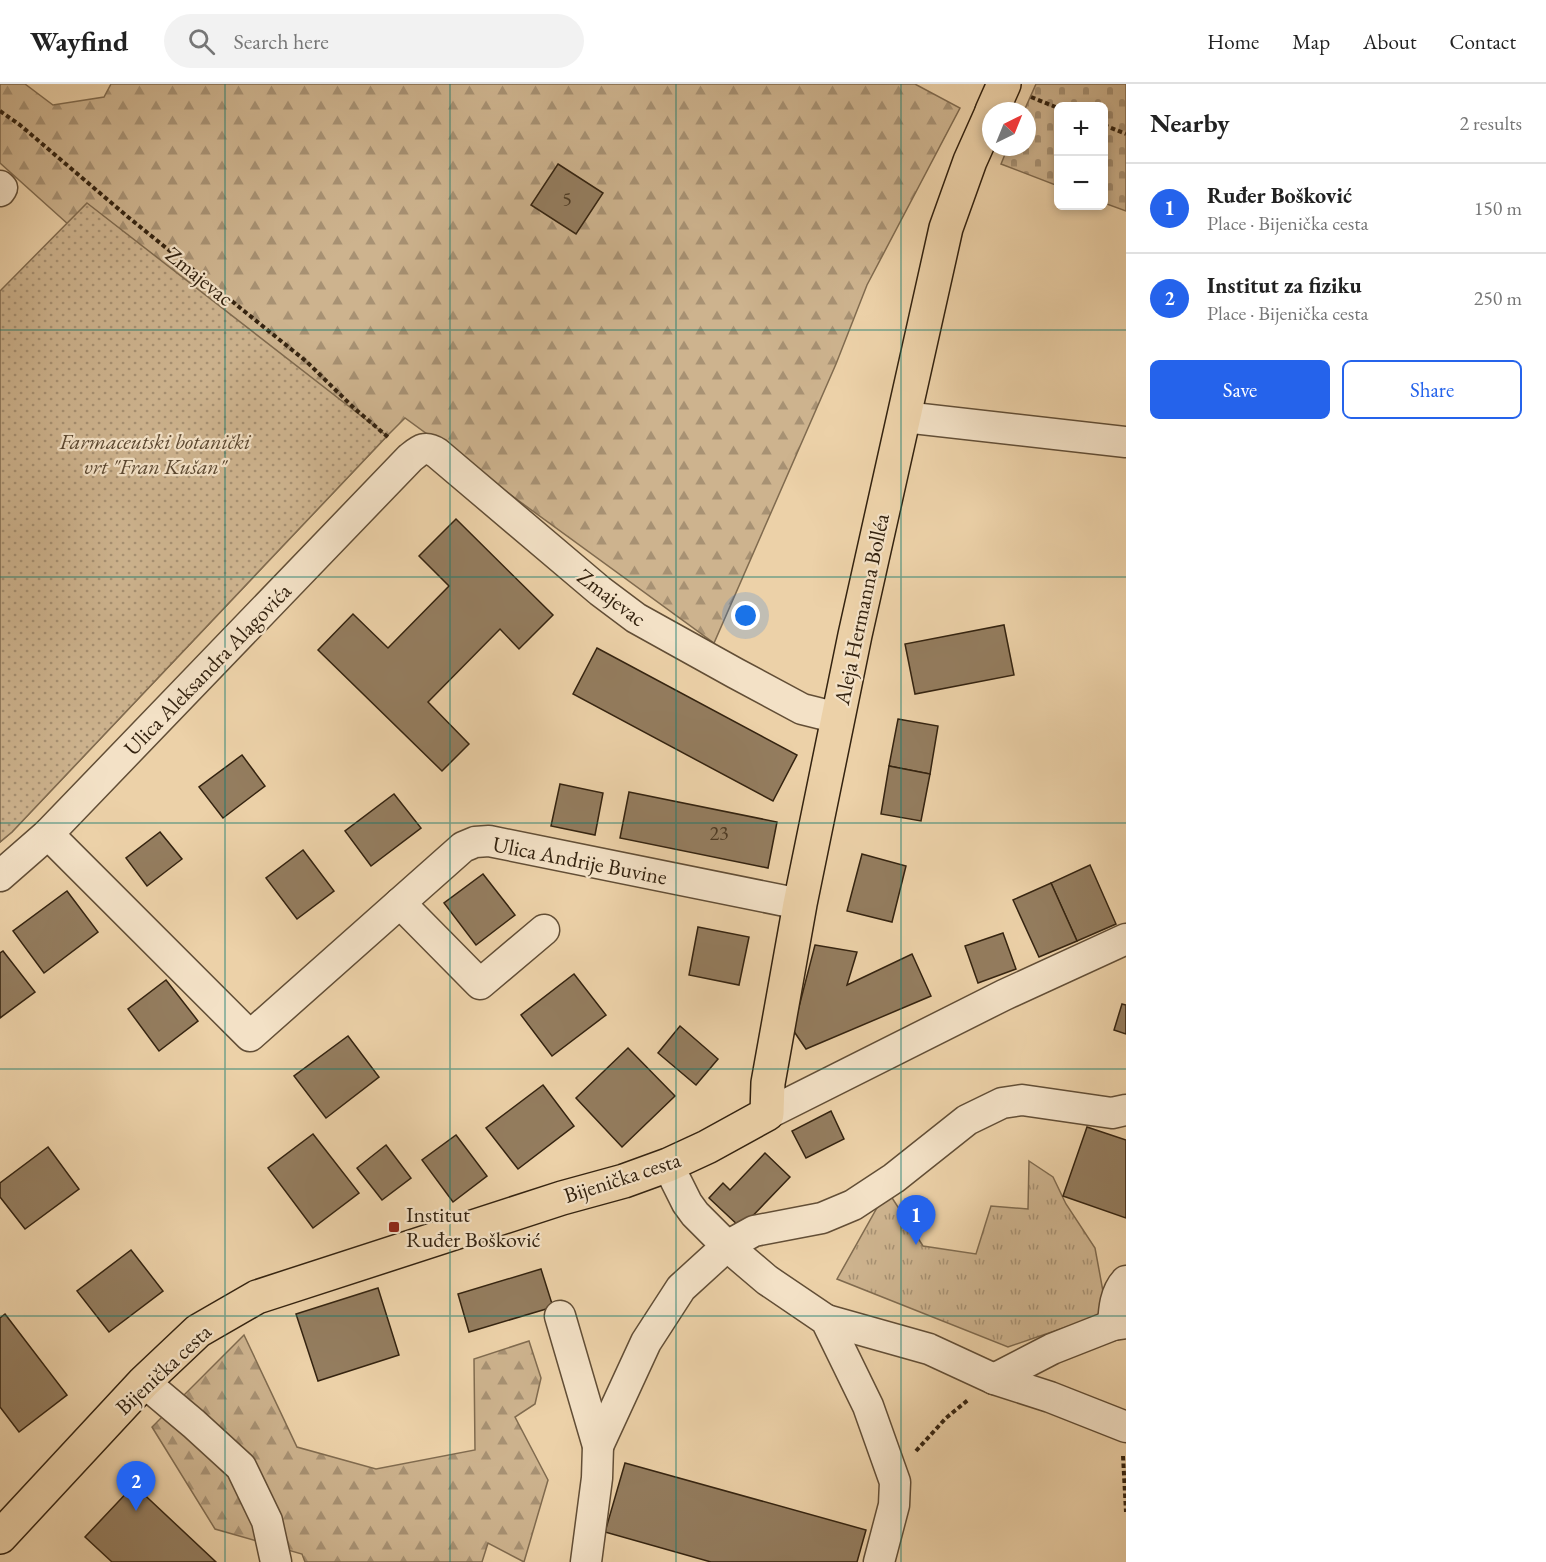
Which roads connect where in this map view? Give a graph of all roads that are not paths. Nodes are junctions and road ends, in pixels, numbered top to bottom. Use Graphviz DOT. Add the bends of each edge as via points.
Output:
graph roads {
  1 [pos="1013,89"];
  2 [pos="1001,102"];
  3 [pos="982,134"];
  4 [pos="0,186"];
  5 [pos="0,191"];
  6 [pos="904,417"];
  7 [pos="1126,442"];
  8 [pos="401,449"];
  9 [pos="838,718"];
  10 [pos="48,834"];
  11 [pos="0,876"];
  12 [pos="400,903"];
  13 [pos="800,904"];
  14 [pos="544,930"];
  15 [pos="1126,939"];
  16 [pos="1126,1110"];
  17 [pos="767,1114"];
  18 [pos="668,1165"];
  19 [pos="727,1246"];
  20 [pos="1126,1281"];
  21 [pos="560,1316"];
  22 [pos="826,1320"];
  23 [pos="1120,1324"];
  24 [pos="994,1379"];
  25 [pos="144,1382"];
  26 [pos="1124,1426"];
  27 [pos="598,1446"];
  28 [pos="0,1537"];
  29 [pos="276,1562"];
  30 [pos="586,1562"];
  31 [pos="879,1562"];
  1 -- 2 [label="main road, Aleja Hermanna Bolléa"];
  3 -- 6 [label="main road, Aleja Hermanna Bolléa" via="946,228"];
  4 -- 5 [label="street"];
  6 -- 7 [label="street"];
  6 -- 9 [label="main road, Aleja Hermanna Bolléa"];
  8 -- 9 [label="street, Zmajevac" via="425,448 437,453 636,618 802,709"];
  8 -- 10 [label="street, Ulica Aleksandra Alagovića"];
  9 -- 13 [label="main road, Aleja Hermanna Bolléa"];
  10 -- 11 [label="street, Ulica Aleksandra Alagovića"];
  10 -- 12 [label="street, Ulica Andrije Buvine" via="250,1036"];
  12 -- 13 [label="street, Ulica Andrije Buvine" via="464,847 489,841"];
  12 -- 14 [label="street" via="480,984"];
  13 -- 17 [label="main road, Aleja Hermanna Bolléa" via="768,1083"];
  15 -- 17 [label="street, Bijenička cesta" via="1004,995"];
  16 -- 19 [label="street" via="1112,1113 1022,1100 1002,1103 967,1120 853,1205 822,1218 754,1231"];
  17 -- 18 [label="main road, Bijenička cesta"];
  18 -- 19 [label="street" via="695,1214"];
  18 -- 25 [label="main road, Bijenička cesta" via="257,1297 198,1331"];
  19 -- 22 [label="street" via="767,1281"];
  19 -- 27 [label="street" via="681,1288 646,1342"];
  20 -- 23 [label="street" via="1114,1305"];
  21 -- 27 [label="street"];
  22 -- 24 [label="street" via="929,1349"];
  22 -- 31 [label="street" via="868,1406 895,1482 894,1506"];
  23 -- 24 [label="street" via="1052,1349"];
  24 -- 26 [label="street"];
  25 -- 28 [label="main road, Bijenička cesta"];
  25 -- 29 [label="street" via="241,1467 267,1521"];
  27 -- 30 [label="street"];
}
